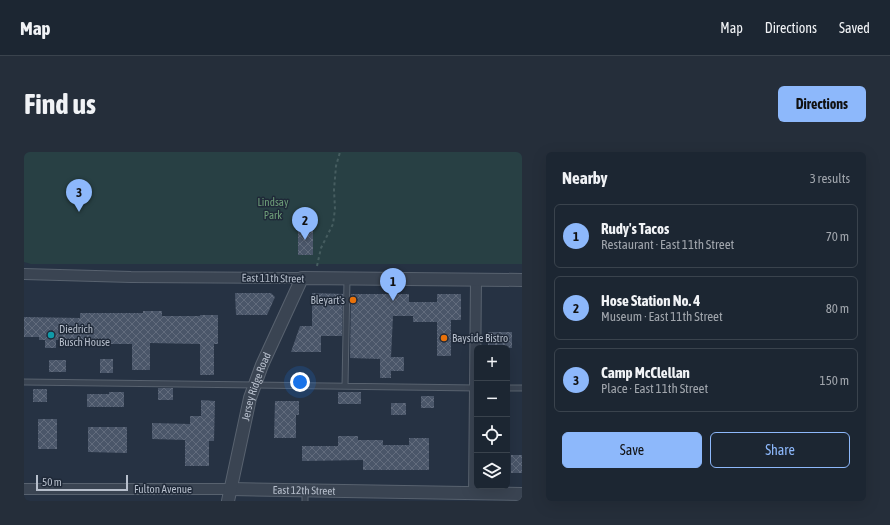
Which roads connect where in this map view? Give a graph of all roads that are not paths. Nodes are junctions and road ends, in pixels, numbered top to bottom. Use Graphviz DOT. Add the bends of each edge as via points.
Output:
graph roads {
  1 [pos="24,274"];
  2 [pos="308,278"];
  3 [pos="346,278"];
  4 [pos="476,280"];
  5 [pos="522,280"];
  6 [pos="476,381"];
  7 [pos="24,382"];
  8 [pos="255,385"];
  9 [pos="345,386"];
  10 [pos="474,388"];
  11 [pos="510,388"];
  12 [pos="522,388"];
  13 [pos="475,417"];
  14 [pos="24,489"];
  15 [pos="474,493"];
  16 [pos="522,494"];
  17 [pos="230,495"];
  18 [pos="305,496"];
  1 -- 2 [label="street, East 11th Street"];
  2 -- 3 [label="street, East 11th Street"];
  2 -- 8 [label="street, Jersey Ridge Road" via="262,365"];
  3 -- 4 [label="street, East 11th Street"];
  3 -- 9 [label="lane"];
  4 -- 5 [label="street, East 11th Street"];
  4 -- 6 [label="street"];
  7 -- 8 [label="lane"];
  8 -- 9 [label="lane"];
  8 -- 17 [label="street, Jersey Ridge Road"];
  9 -- 10 [label="lane"];
  11 -- 12 [label="lane"];
  13 -- 15 [label="street"];
  14 -- 17 [label="street, Fulton Avenue"];
  15 -- 16 [label="street, East 12th Street"];
  15 -- 18 [label="street, East 12th Street"];
  17 -- 18 [label="street, East 12th Street"];
}
